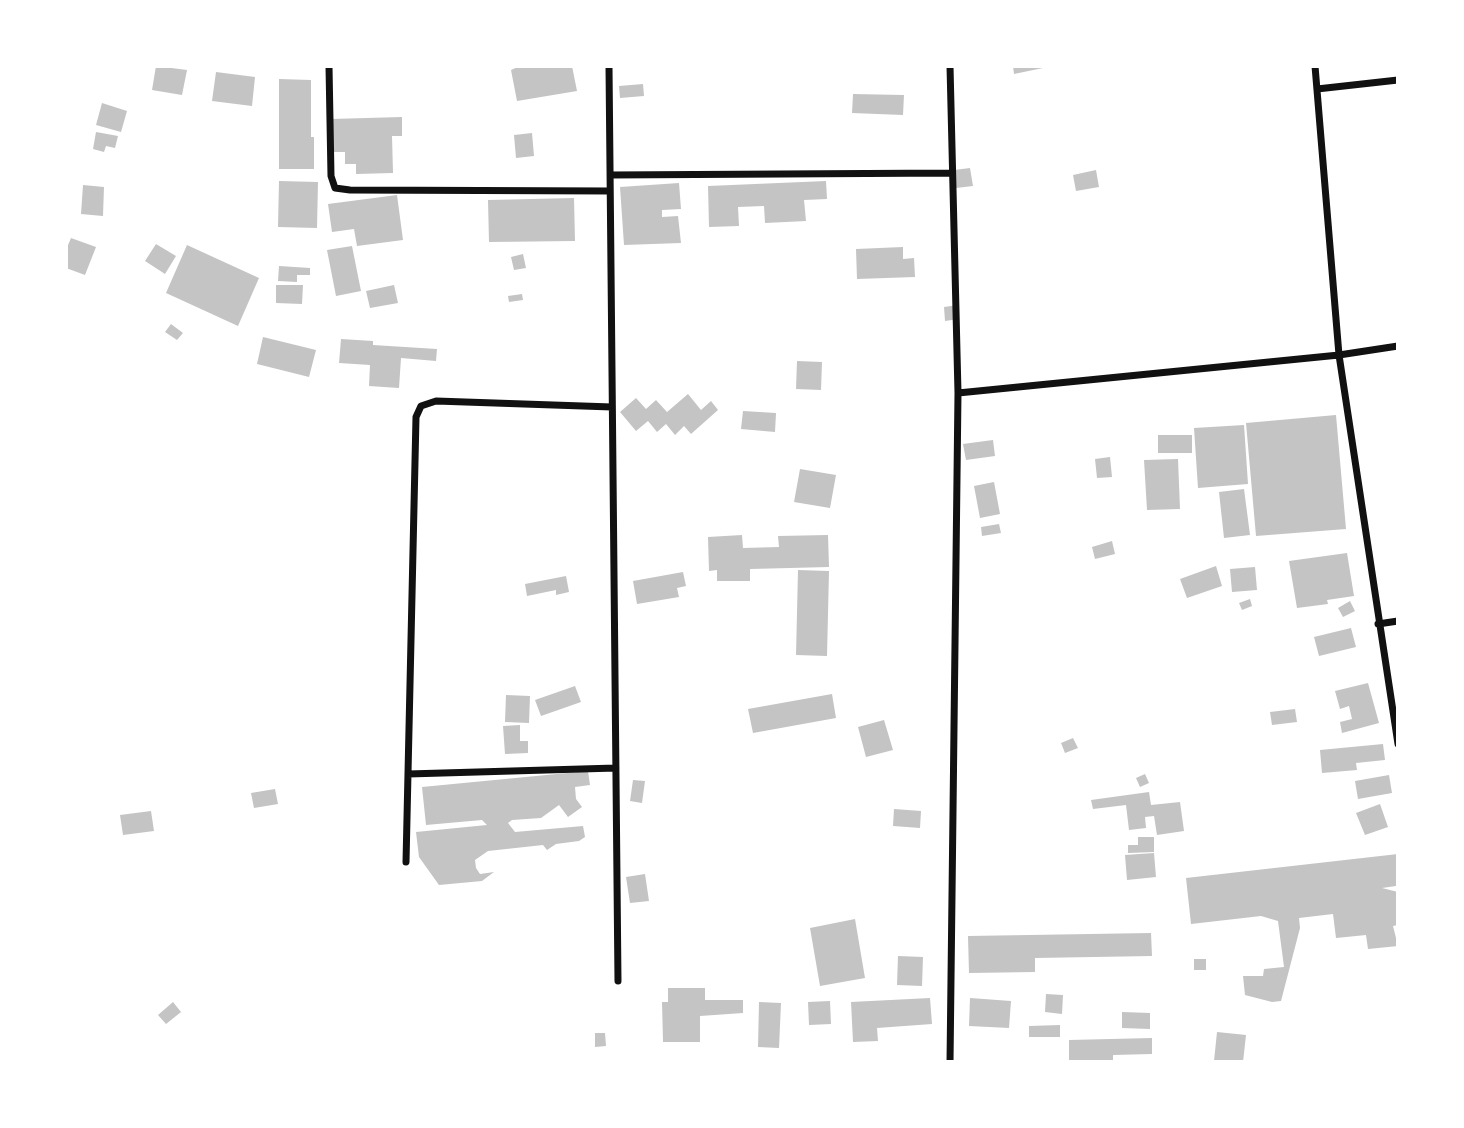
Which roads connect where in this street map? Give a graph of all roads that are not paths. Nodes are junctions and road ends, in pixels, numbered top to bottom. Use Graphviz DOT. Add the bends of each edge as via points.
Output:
graph roads {
  1 [pos="329,66"];
  2 [pos="608,66"];
  3 [pos="950,66"];
  4 [pos="1315,66"];
  5 [pos="1398,80"];
  6 [pos="1317,89"];
  7 [pos="952,173"];
  8 [pos="610,175"];
  9 [pos="610,191"];
  10 [pos="1398,346"];
  11 [pos="1339,355"];
  12 [pos="958,393"];
  13 [pos="612,407"];
  14 [pos="1398,621"];
  15 [pos="1378,624"];
  16 [pos="1398,744"];
  17 [pos="616,768"];
  18 [pos="408,774"];
  19 [pos="406,862"];
  20 [pos="618,981"];
  21 [pos="950,1062"];
  1 -- 9 [label="street" via="335,188"];
  2 -- 8 [label="street"];
  3 -- 7 [label="street"];
  4 -- 6 [label="street"];
  5 -- 6 [label="street"];
  6 -- 11 [label="street"];
  7 -- 8 [label="street"];
  7 -- 12 [label="street"];
  8 -- 9 [label="street"];
  9 -- 13 [label="street"];
  10 -- 11 [label="street"];
  11 -- 12 [label="street"];
  11 -- 15 [label="street"];
  12 -- 21 [label="street"];
  13 -- 17 [label="street"];
  13 -- 18 [label="street" via="436,401 421,406 416,417"];
  14 -- 15 [label="street"];
  15 -- 16 [label="street"];
  17 -- 18 [label="street"];
  17 -- 20 [label="street"];
  18 -- 19 [label="street"];
}
